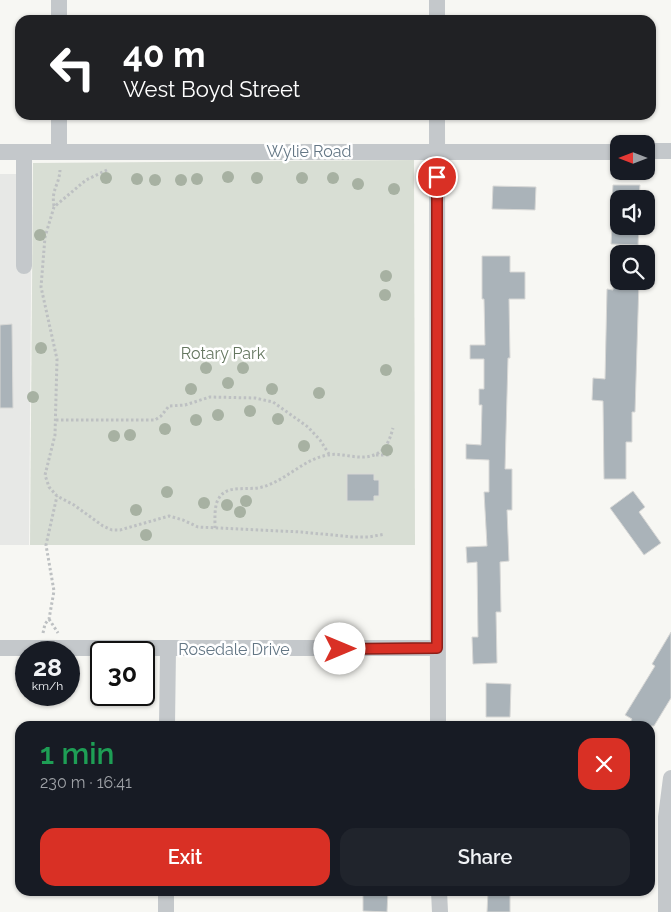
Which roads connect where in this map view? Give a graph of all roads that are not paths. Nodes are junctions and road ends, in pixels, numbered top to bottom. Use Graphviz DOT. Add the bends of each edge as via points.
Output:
graph roads {
  1 [pos="59,0"];
  2 [pos="437,0"];
  3 [pos="59,15"];
  4 [pos="437,15"];
  5 [pos="59,120"];
  6 [pos="437,120"];
  7 [pos="671,151"];
  8 [pos="0,152"];
  9 [pos="24,152"];
  10 [pos="59,152"];
  11 [pos="437,152"];
  12 [pos="610,152"];
  13 [pos="655,152"];
  14 [pos="24,266"];
  15 [pos="0,648"];
  16 [pos="168,648"];
  17 [pos="437,648"];
  18 [pos="167,721"];
  19 [pos="438,721"];
  20 [pos="671,778"];
  21 [pos="166,896"];
  22 [pos="440,896"];
  23 [pos="166,912"];
  24 [pos="440,912"];
  25 [pos="666,912"];
  1 -- 3 [label="street"];
  2 -- 4 [label="street"];
  5 -- 10 [label="street"];
  6 -- 11 [label="street"];
  7 -- 13 [label="street"];
  8 -- 9 [label="street, Wylie Road"];
  9 -- 10 [label="street, Wylie Road"];
  9 -- 14 [label="street"];
  10 -- 11 [label="street, Wylie Road"];
  11 -- 12 [label="street, Wylie Road"];
  11 -- 17 [label="street"];
  15 -- 16 [label="street, Rosedale Drive"];
  16 -- 17 [label="street, Rosedale Drive"];
  16 -- 18 [label="street"];
  17 -- 19 [label="street"];
  20 -- 25 [label="street" via="666,816"];
  21 -- 23 [label="street"];
  22 -- 24 [label="street"];
}
